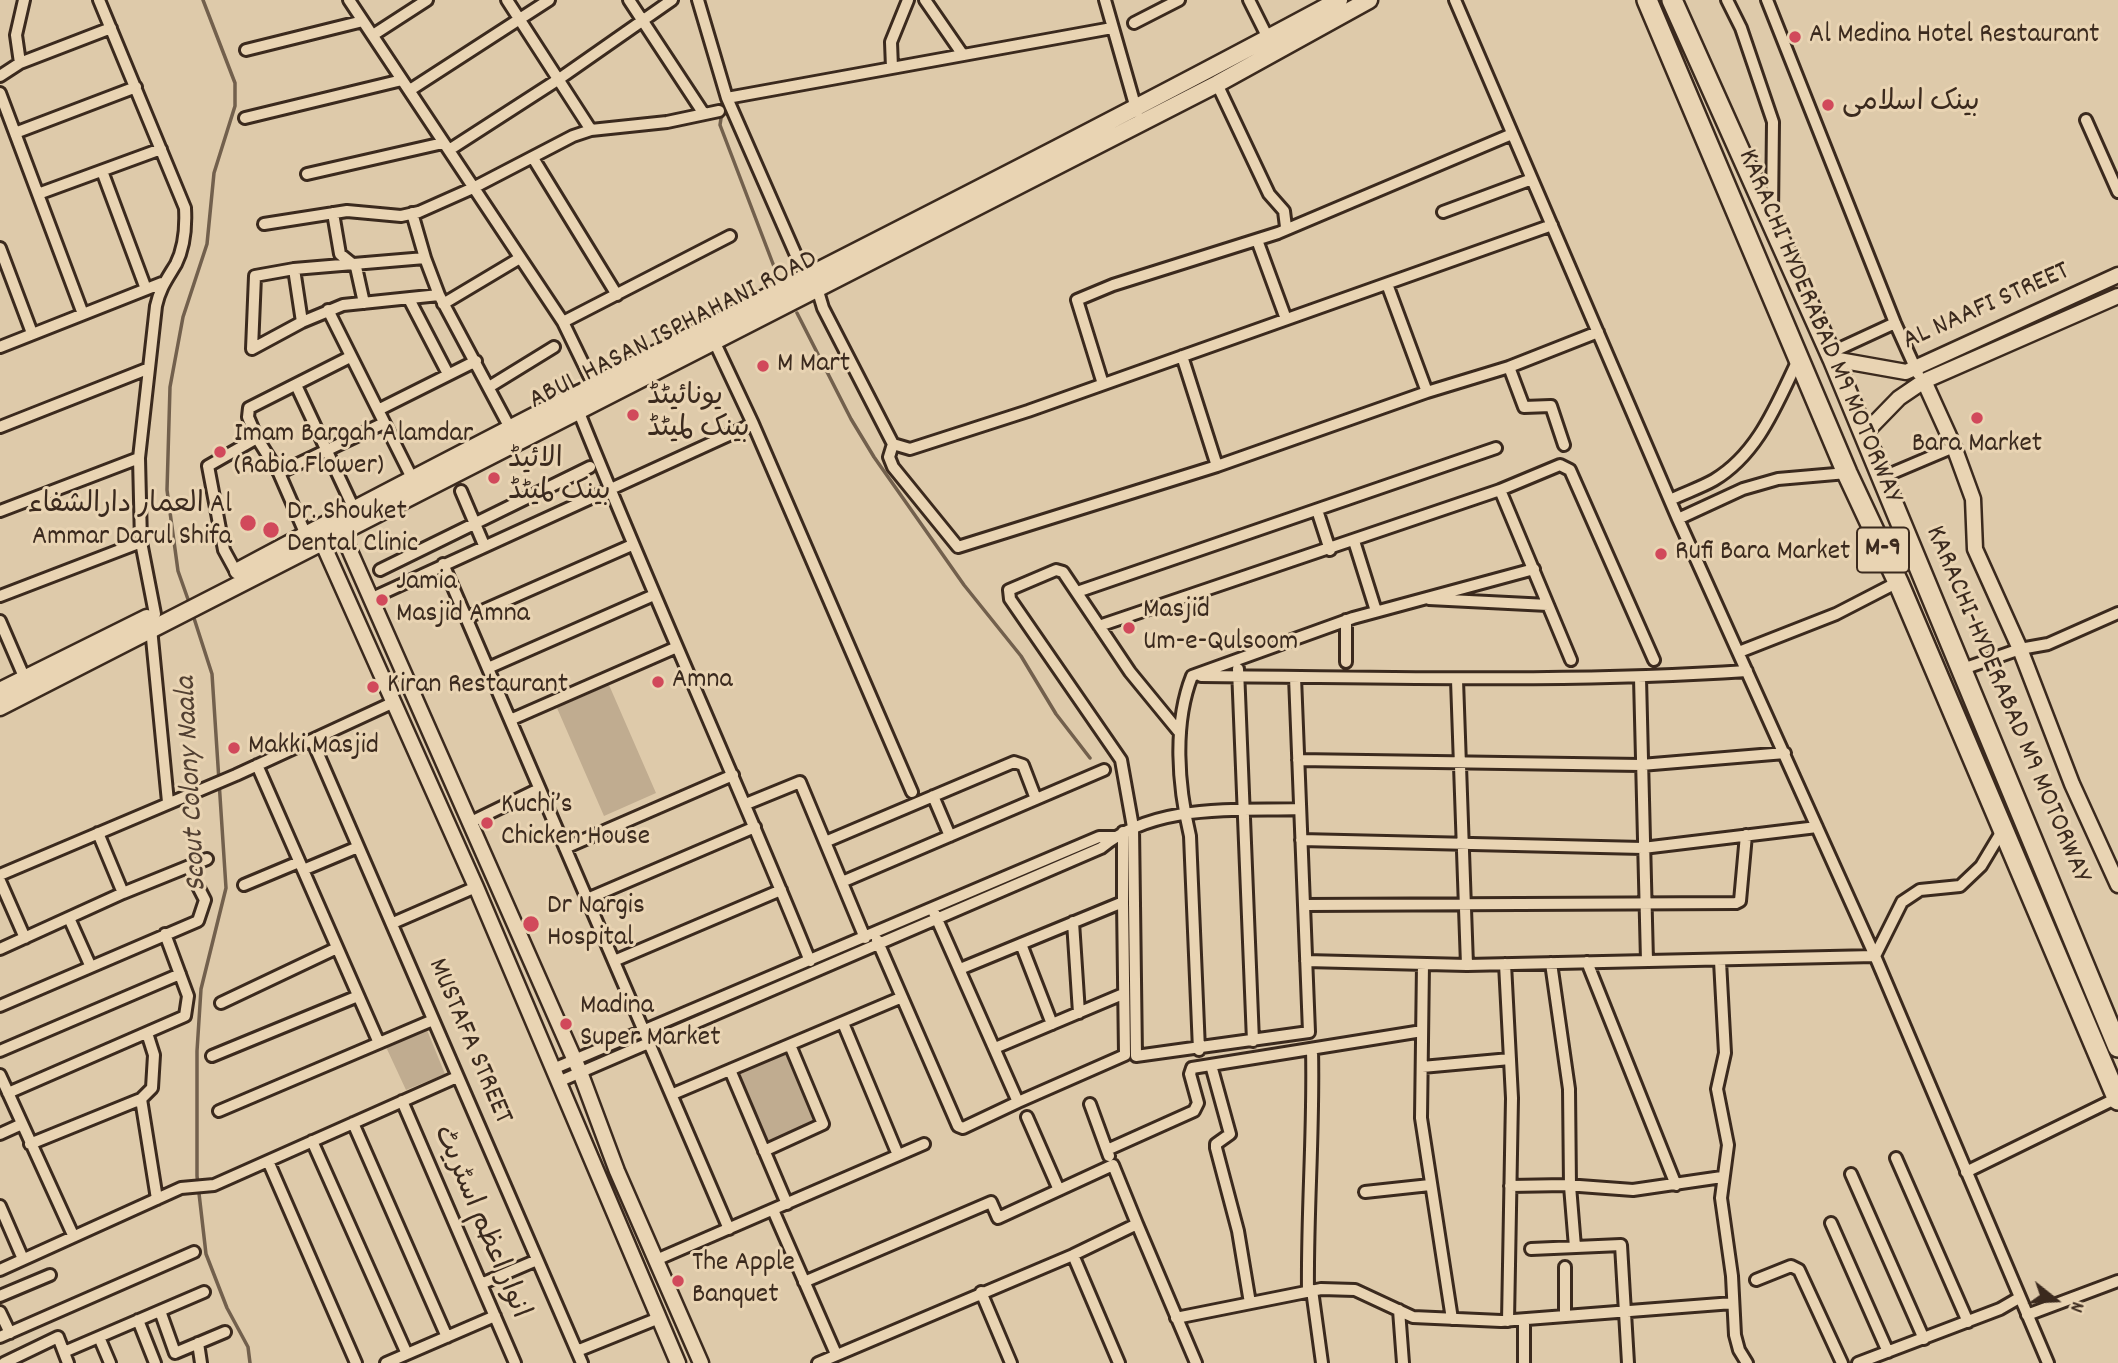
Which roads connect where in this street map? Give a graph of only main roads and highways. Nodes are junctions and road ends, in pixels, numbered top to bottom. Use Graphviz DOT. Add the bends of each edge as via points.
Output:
graph roads {
  1 [pos="1339,0"];
  2 [pos="1369,0"];
  3 [pos="1647,0"];
  4 [pos="1672,0"];
  5 [pos="1139,115"];
  6 [pos="811,283"];
  7 [pos="597,391"];
  8 [pos="338,525"];
  9 [pos="155,622"];
  10 [pos="0,691"];
  11 [pos="0,707"];
  12 [pos="2118,1047"];
  13 [pos="2118,1099"];
  1 -- 5 [label="main road, ABUL HASAN ISPHAHANI ROAD"];
  2 -- 5 [label="main road, ABUL HASAN ISPHAHANI ROAD" via="1217,84"];
  3 -- 13 [label="highway, KARACHI HYDERABAD M9 MOTORWAY / M-9"];
  4 -- 12 [label="highway, KARACHI-HYDERABAD M9 MOTORWAY / M-9" via="1832,356"];
  5 -- 6 [label="main road, ABUL HASAN ISPHAHANI ROAD"];
  6 -- 7 [label="main road, ABUL HASAN ISPHAHANI ROAD"];
  6 -- 7 [label="main road, ABUL HASAN ISPHAHANI ROAD" via="714,341"];
  7 -- 8 [label="main road, ABUL HASAN ISPHAHANI ROAD" via="510,428 412,478 354,509"];
  7 -- 8 [label="main road, ABUL HASAN ISPHAHANI ROAD" via="578,410"];
  8 -- 9 [label="main road, ABUL HASAN ISPHAHANI ROAD"];
  9 -- 10 [label="main road, ABUL HASAN ISPHAHANI ROAD"];
  9 -- 11 [label="main road, ABUL HASAN ISPHAHANI ROAD"];
}
